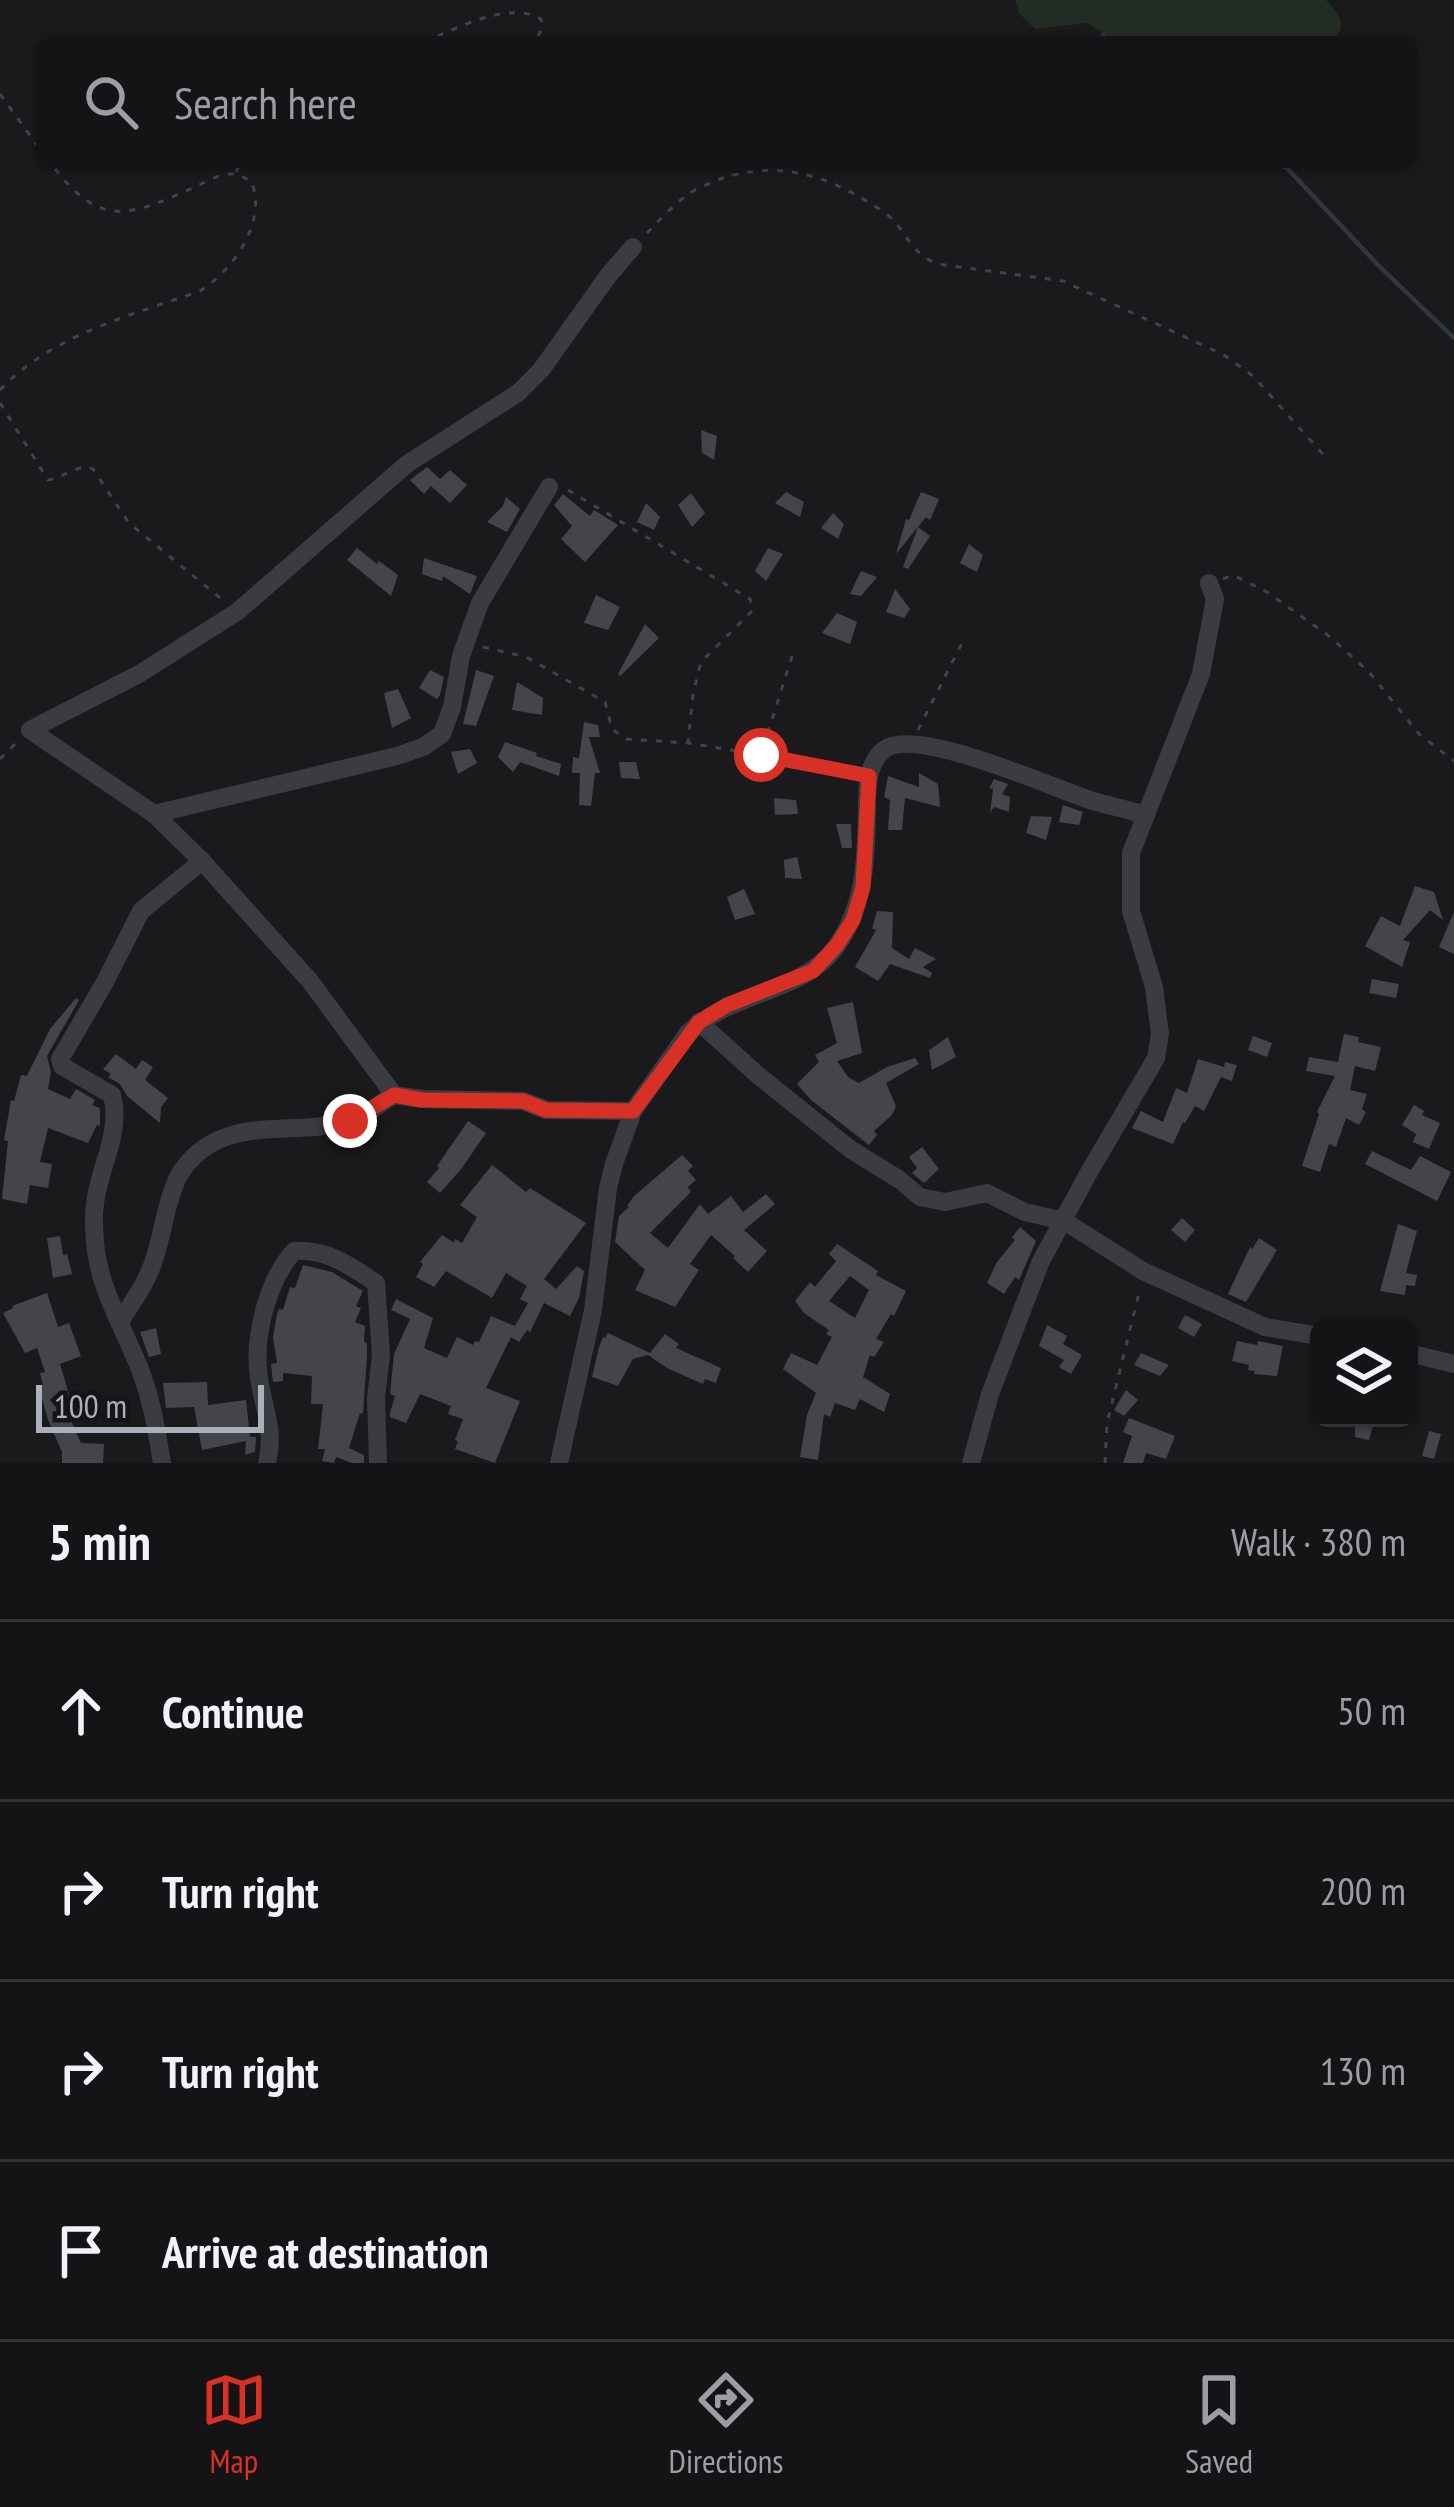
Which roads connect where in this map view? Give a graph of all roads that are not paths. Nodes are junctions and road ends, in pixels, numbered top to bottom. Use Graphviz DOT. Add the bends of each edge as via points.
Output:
graph roads {
  1 [pos="633,248"];
  2 [pos="549,487"];
  3 [pos="1210,583"];
  4 [pos="154,814"];
  5 [pos="1146,815"];
  6 [pos="202,861"];
  7 [pos="699,1022"];
  8 [pos="394,1095"];
  9 [pos="633,1111"];
  10 [pos="1064,1221"];
  11 [pos="119,1322"];
  12 [pos="1310,1334"];
  13 [pos="1418,1356"];
  14 [pos="1454,1364"];
  15 [pos="162,1463"];
  16 [pos="267,1463"];
  17 [pos="378,1463"];
  18 [pos="559,1463"];
  19 [pos="971,1463"];
  1 -- 4 [label="street" via="518,393 406,464 237,613 30,730"];
  2 -- 4 [label="street" via="480,603 442,734 397,757"];
  3 -- 5 [label="street" via="1215,599 1201,674"];
  4 -- 6 [label="street"];
  5 -- 7 [label="street" via="912,743 884,749 869,776 863,887 837,945 813,971"];
  5 -- 10 [label="street" via="1131,853 1131,911 1154,987 1156,1058"];
  6 -- 8 [label="street" via="310,982"];
  6 -- 11 [label="street" via="141,911 60,1059 115,1105 95,1246"];
  7 -- 9 [label="street"];
  7 -- 10 [label="street" via="920,1197 945,1202 988,1193"];
  8 -- 9 [label="street"];
  8 -- 11 [label="street" via="350,1121 256,1129 202,1151 182,1170 154,1262"];
  9 -- 18 [label="street" via="608,1188 593,1310"];
  10 -- 12 [label="street" via="1143,1271 1265,1327"];
  10 -- 19 [label="street" via="1041,1261"];
  11 -- 15 [label="street" via="142,1375"];
  13 -- 14 [label="street"];
  16 -- 17 [label="street" via="273,1439 257,1370 264,1307 283,1263 294,1251 315,1250 376,1283"];
}
